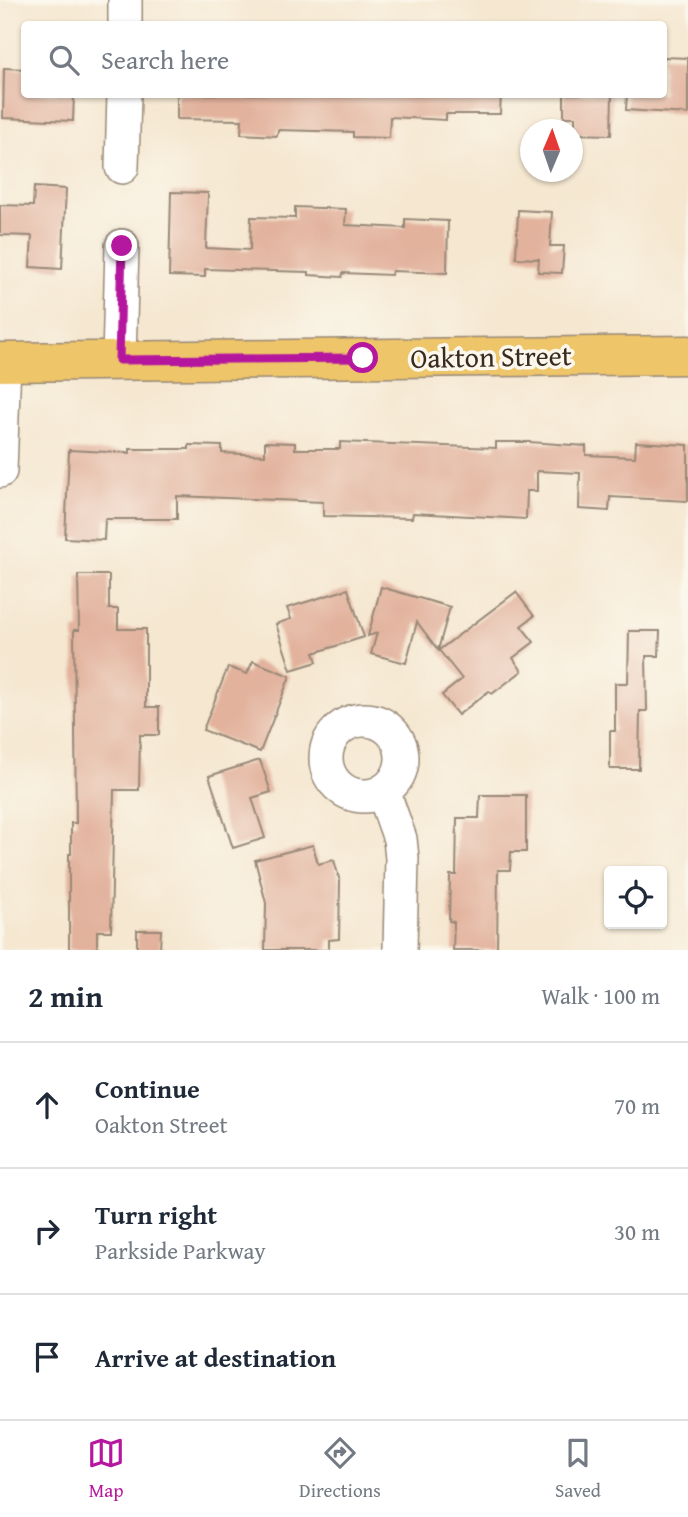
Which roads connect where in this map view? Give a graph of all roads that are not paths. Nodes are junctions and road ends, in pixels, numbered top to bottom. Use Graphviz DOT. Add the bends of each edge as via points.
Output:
graph roads {
  1 [pos="125,0"];
  2 [pos="125,21"];
  3 [pos="124,98"];
  4 [pos="122,167"];
  5 [pos="122,246"];
  6 [pos="688,355"];
  7 [pos="119,360"];
  8 [pos="2,362"];
  9 [pos="0,471"];
  10 [pos="383,791"];
  11 [pos="400,950"];
  1 -- 2 [label="street"];
  3 -- 4 [label="street"];
  5 -- 7 [label="street"];
  6 -- 7 [label="main road, Oakton Street"];
  7 -- 8 [label="main road, Oakton Street"];
  8 -- 9 [label="street"];
  10 -- 11 [label="street" via="400,839"];
}
